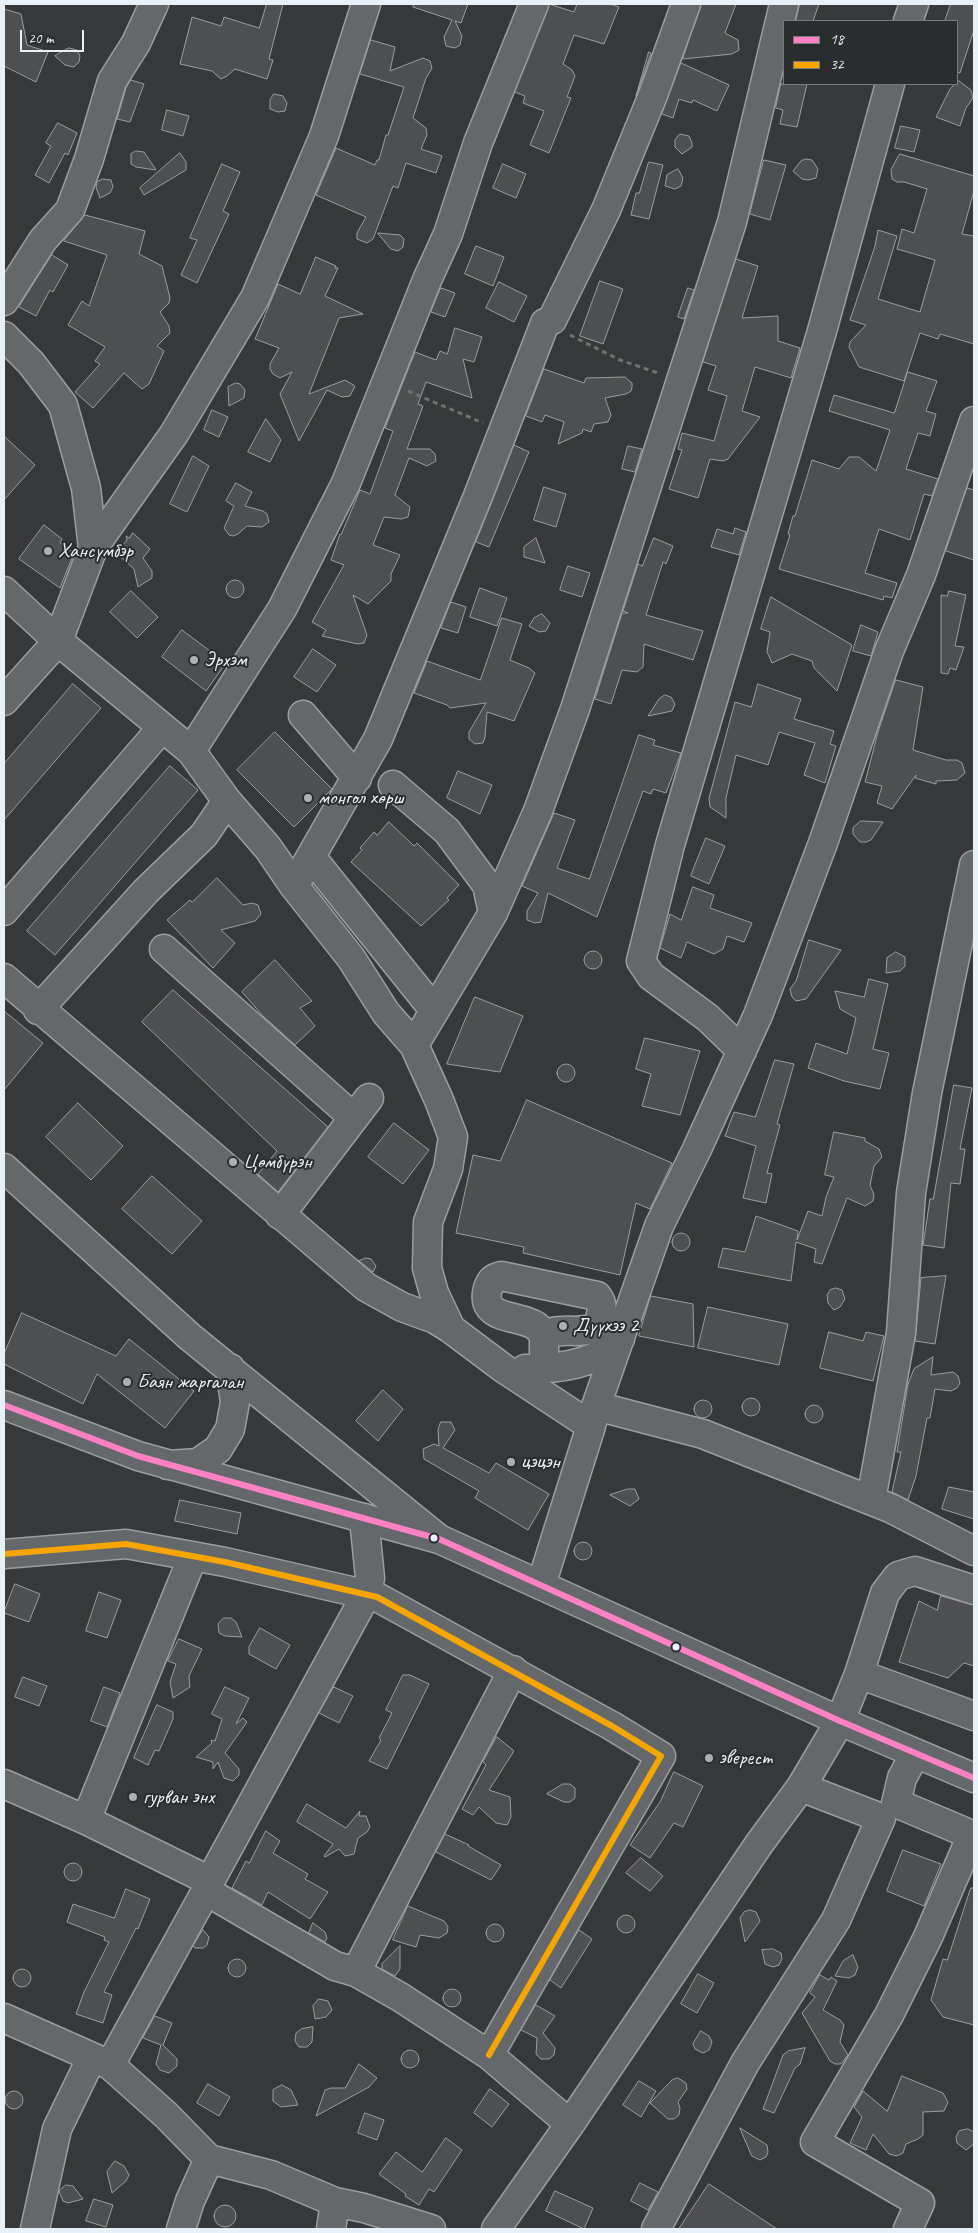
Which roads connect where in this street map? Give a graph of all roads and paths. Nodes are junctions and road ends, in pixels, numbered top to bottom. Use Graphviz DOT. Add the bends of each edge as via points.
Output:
graph roads {
  1 [pos="154,4"];
  2 [pos="366,4"];
  3 [pos="534,4"];
  4 [pos="686,4"];
  5 [pos="784,4"];
  6 [pos="914,4"];
  7 [pos="908,20"];
  8 [pos="890,85"];
  9 [pos="4,301"];
  10 [pos="545,323"];
  11 [pos="4,336"];
  12 [pos="682,381"];
  13 [pos="384,386"];
  14 [pos="974,420"];
  15 [pos="502,432"];
  16 [pos="93,548"];
  17 [pos="4,591"];
  18 [pos="58,640"];
  19 [pos="4,701"];
  20 [pos="303,714"];
  21 [pos="161,729"];
  22 [pos="190,751"];
  23 [pos="357,778"];
  24 [pos="393,784"];
  25 [pos="227,801"];
  26 [pos="312,858"];
  27 [pos="974,865"];
  28 [pos="294,886"];
  29 [pos="4,910"];
  30 [pos="493,913"];
  31 [pos="164,949"];
  32 [pos="4,978"];
  33 [pos="38,1010"];
  34 [pos="434,1010"];
  35 [pos="414,1045"];
  36 [pos="742,1051"];
  37 [pos="4,1168"];
  38 [pos="280,1214"];
  39 [pos="451,1329"];
  40 [pos="544,1335"];
  41 [pos="620,1339"];
  42 [pos="230,1368"];
  43 [pos="503,1368"];
  44 [pos="544,1369"];
  45 [pos="4,1405"];
  46 [pos="594,1416"];
  47 [pos="168,1465"];
  48 [pos="871,1500"];
  49 [pos="364,1518"];
  50 [pos="439,1539"];
  51 [pos="974,1551"];
  52 [pos="4,1554"];
  53 [pos="193,1556"];
  54 [pos="540,1585"];
  55 [pos="974,1590"];
  56 [pos="366,1595"];
  57 [pos="513,1670"];
  58 [pos="858,1674"];
  59 [pos="974,1716"];
  60 [pos="840,1722"];
  61 [pos="915,1754"];
  62 [pos="974,1778"];
  63 [pos="4,1784"];
  64 [pos="800,1787"];
  65 [pos="86,1820"];
  66 [pos="208,1886"];
  67 [pos="356,1972"];
  68 [pos="4,2018"];
  69 [pos="489,2055"];
  70 [pos="101,2061"];
  71 [pos="570,2124"];
  72 [pos="209,2159"];
  73 [pos="335,2202"];
  74 [pos="35,2229"];
  75 [pos="181,2229"];
  76 [pos="331,2229"];
  77 [pos="431,2229"];
  78 [pos="496,2229"];
  79 [pos="656,2229"];
  80 [pos="908,2229"];
  1 -- 9 [label="street" via="136,43 112,81 70,210 43,240"];
  2 -- 16 [label="street" via="324,136 254,298 174,434"];
  3 -- 13 [label="street" via="478,143 448,234"];
  4 -- 10 [label="street" via="606,210 552,320"];
  5 -- 12 [label="street" via="732,222"];
  6 -- 7 [label="street"];
  8 -- 36 [label="street" via="822,331 670,845 641,962 651,976 708,1018"];
  10 -- 12 [label="path" via="620,360"];
  10 -- 15 [label="street"];
  11 -- 16 [label="street" via="31,363 63,406 86,488"];
  12 -- 30 [label="street" via="575,709 538,811"];
  13 -- 15 [label="path" via="393,383"];
  13 -- 22 [label="street" via="346,483 282,610"];
  14 -- 36 [label="street" via="921,575 888,651 824,843"];
  15 -- 23 [label="street" via="378,739"];
  16 -- 18 [label="street"];
  17 -- 18 [label="street"];
  18 -- 19 [label="street"];
  18 -- 21 [label="street"];
  20 -- 23 [label="street"];
  21 -- 22 [label="street"];
  21 -- 29 [label="street"];
  22 -- 25 [label="street"];
  23 -- 26 [label="street"];
  24 -- 30 [label="street" via="448,831 487,885"];
  25 -- 28 [label="street" via="268,848"];
  25 -- 33 [label="street" via="204,835 146,891"];
  26 -- 28 [label="street"];
  26 -- 34 [label="street"];
  27 -- 48 [label="street" via="918,1148 911,1193 902,1334"];
  28 -- 35 [label="street" via="351,958 386,1013"];
  30 -- 34 [label="street"];
  31 -- 38 [label="street" via="361,1108"];
  32 -- 33 [label="street"];
  33 -- 38 [label="street"];
  34 -- 35 [label="street"];
  35 -- 39 [label="street" via="453,1137 448,1169 428,1222 427,1268 434,1293"];
  36 -- 41 [label="street" via="659,1226"];
  37 -- 42 [label="street" via="190,1336"];
  38 -- 39 [label="street" via="366,1287 402,1307 435,1318"];
  39 -- 43 [label="street"];
  40 -- 44 [label="street"];
  41 -- 44 [label="street" via="612,1348 580,1364"];
  41 -- 46 [label="street"];
  42 -- 47 [label="street" via="235,1402 230,1429 218,1449 198,1463"];
  42 -- 50 [label="street"];
  43 -- 44 [label="street"];
  43 -- 46 [label="street"];
  45 -- 47 [label="street"];
  46 -- 48 [label="street" via="704,1434"];
  46 -- 54 [label="street"];
  47 -- 49 [label="street"];
  48 -- 51 [label="street"];
  49 -- 50 [label="street"];
  49 -- 56 [label="street" via="370,1578"];
  50 -- 54 [label="street"];
  52 -- 53 [label="street" via="126,1544"];
  53 -- 56 [label="street"];
  53 -- 65 [label="street"];
  54 -- 60 [label="street"];
  55 -- 58 [label="street" via="914,1572 898,1576 885,1593"];
  56 -- 57 [label="street" via="377,1597"];
  56 -- 66 [label="street"];
  57 -- 67 [label="street"];
  57 -- 69 [label="street" via="661,1756"];
  58 -- 59 [label="street"];
  58 -- 60 [label="street"];
  60 -- 61 [label="street"];
  60 -- 64 [label="street"];
  61 -- 62 [label="street"];
  61 -- 80 [label="street" via="902,1778 896,1803 972,1835 889,2015 815,2142 920,2203"];
  63 -- 65 [label="street"];
  64 -- 71 [label="street"];
  64 -- 79 [label="street" via="881,1818 836,1920 745,2064"];
  65 -- 66 [label="street"];
  66 -- 67 [label="street" via="335,1966"];
  66 -- 70 [label="street"];
  67 -- 69 [label="street"];
  68 -- 70 [label="street"];
  69 -- 71 [label="street"];
  70 -- 72 [label="street" via="166,2115"];
  70 -- 74 [label="street" via="58,2129"];
  71 -- 78 [label="street"];
  72 -- 73 [label="street" via="271,2175"];
  72 -- 75 [label="street"];
  73 -- 76 [label="street"];
  73 -- 77 [label="street"];
}
